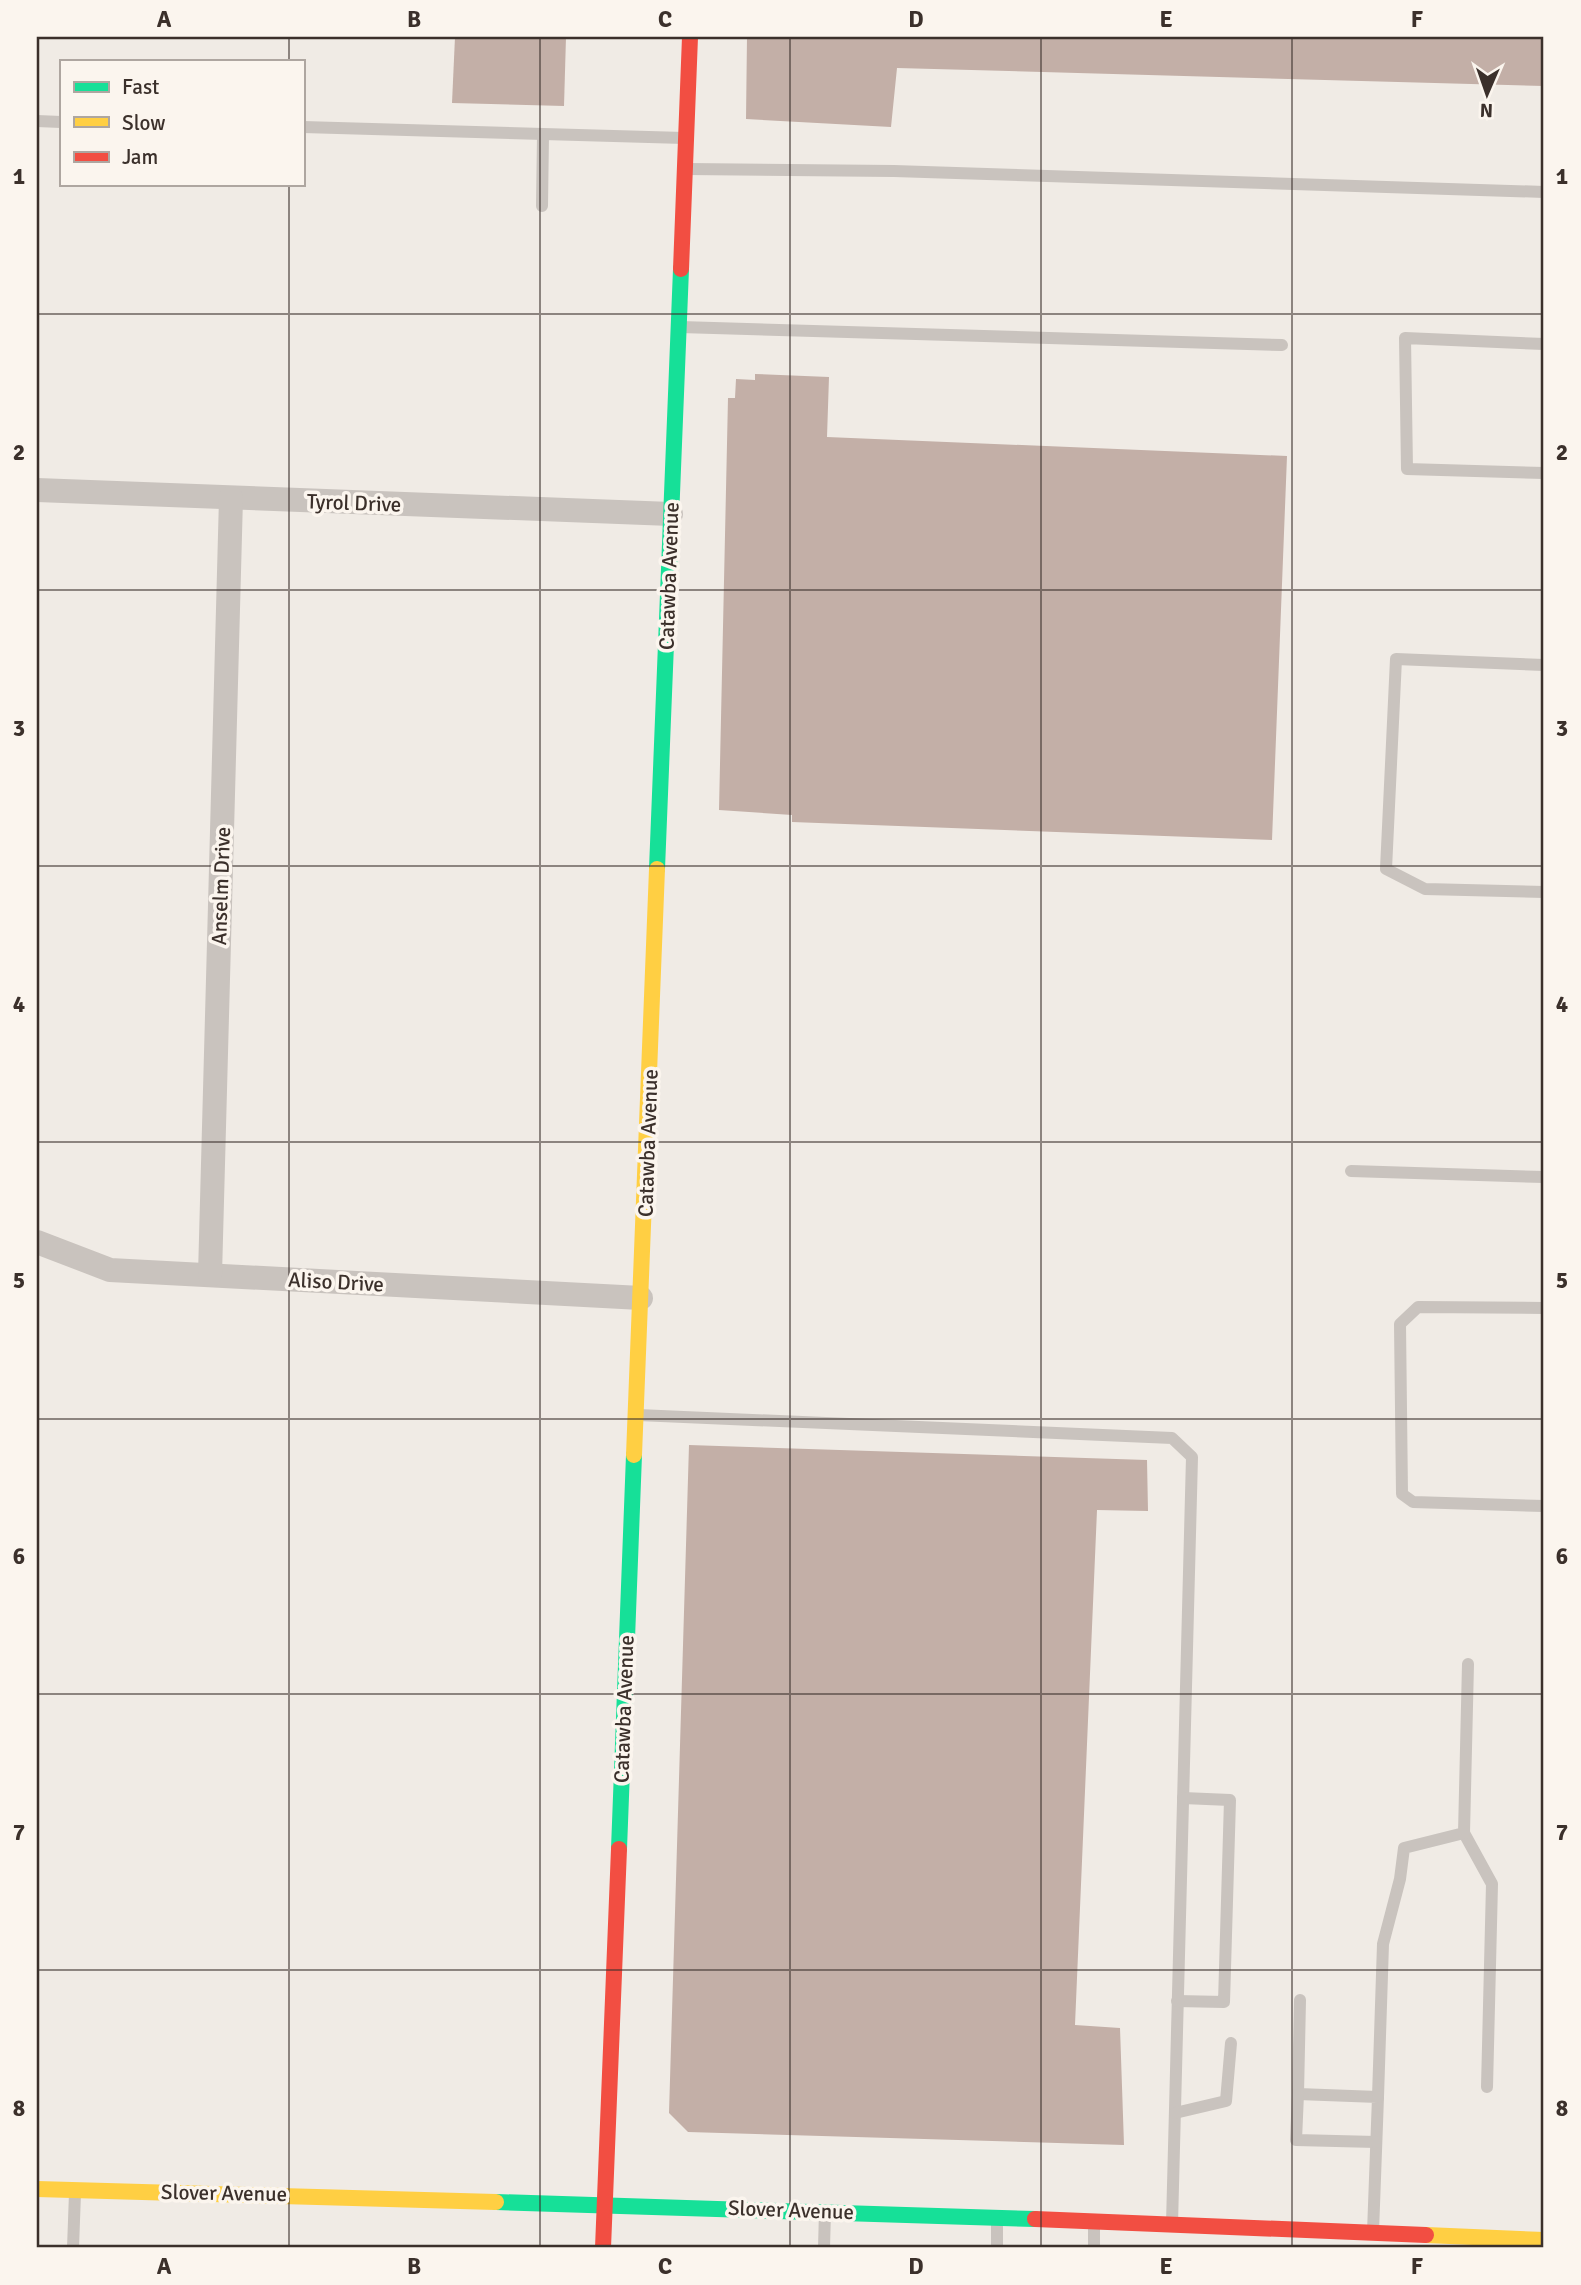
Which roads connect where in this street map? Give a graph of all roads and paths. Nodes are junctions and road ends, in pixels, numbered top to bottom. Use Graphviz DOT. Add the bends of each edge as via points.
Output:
graph roads {
  1 [pos="690,37"];
  2 [pos="37,121"];
  3 [pos="60,122"];
  4 [pos="304,127"];
  5 [pos="543,135"];
  6 [pos="686,138"];
  7 [pos="685,169"];
  8 [pos="1544,192"];
  9 [pos="542,206"];
  10 [pos="679,327"];
  11 [pos="1544,344"];
  12 [pos="1282,345"];
  13 [pos="1544,472"];
  14 [pos="37,490"];
  15 [pos="231,498"];
  16 [pos="671,514"];
  17 [pos="1544,665"];
  18 [pos="1544,892"];
  19 [pos="1351,1171"];
  20 [pos="1544,1177"];
  21 [pos="37,1242"];
  22 [pos="210,1275"];
  23 [pos="641,1298"];
  24 [pos="1544,1308"];
  25 [pos="636,1415"];
  26 [pos="1544,1506"];
  27 [pos="1468,1664"];
  28 [pos="1183,1798"];
  29 [pos="1464,1833"];
  30 [pos="1300,2000"];
  31 [pos="1177,2001"];
  32 [pos="1231,2043"];
  33 [pos="1486,2087"];
  34 [pos="1298,2094"];
  35 [pos="1378,2097"];
  36 [pos="1175,2113"];
  37 [pos="1376,2142"];
  38 [pos="37,2189"];
  39 [pos="76,2190"];
  40 [pos="604,2204"];
  41 [pos="825,2211"];
  42 [pos="997,2218"];
  43 [pos="1094,2221"];
  44 [pos="1172,2225"];
  45 [pos="1373,2233"];
  46 [pos="1351,2240"];
  47 [pos="1544,2240"];
  48 [pos="73,2248"];
  49 [pos="603,2248"];
  50 [pos="824,2248"];
  51 [pos="997,2248"];
  52 [pos="1094,2248"];
  1 -- 6 [label="street, Catawba Avenue"];
  2 -- 3 [label="lane"];
  4 -- 5 [label="lane"];
  5 -- 6 [label="lane"];
  5 -- 9 [label="lane"];
  6 -- 7 [label="street, Catawba Avenue"];
  7 -- 8 [label="lane" via="894,171"];
  7 -- 10 [label="street, Catawba Avenue"];
  10 -- 12 [label="lane"];
  10 -- 16 [label="street, Catawba Avenue"];
  11 -- 13 [label="lane" via="1405,338 1407,468"];
  14 -- 15 [label="street, Tyrol Drive"];
  15 -- 16 [label="street, Tyrol Drive"];
  15 -- 22 [label="street, Anselm Drive"];
  16 -- 23 [label="street, Catawba Avenue"];
  17 -- 18 [label="lane" via="1396,659 1386,869 1425,889"];
  19 -- 20 [label="lane"];
  21 -- 22 [label="street, Aliso Drive" via="110,1270"];
  22 -- 23 [label="street, Aliso Drive"];
  23 -- 25 [label="street, Catawba Avenue"];
  24 -- 26 [label="lane" via="1418,1307 1400,1324 1402,1494 1413,1502"];
  25 -- 28 [label="lane" via="1172,1438 1192,1457"];
  25 -- 40 [label="street, Catawba Avenue"];
  27 -- 29 [label="lane"];
  28 -- 31 [label="lane"];
  28 -- 31 [label="lane" via="1230,1800 1224,2002"];
  29 -- 33 [label="lane" via="1492,1884"];
  29 -- 35 [label="lane" via="1404,1848 1383,1944"];
  30 -- 34 [label="lane"];
  31 -- 36 [label="lane"];
  32 -- 36 [label="lane" via="1226,2101"];
  34 -- 35 [label="lane"];
  34 -- 37 [label="lane" via="1296,2140"];
  35 -- 37 [label="lane"];
  36 -- 44 [label="lane"];
  37 -- 45 [label="lane"];
  38 -- 39 [label="street, Slover Avenue"];
  39 -- 40 [label="street, Slover Avenue"];
  39 -- 48 [label="lane"];
  40 -- 41 [label="street, Slover Avenue"];
  40 -- 49 [label="street, Catawba Avenue"];
  41 -- 42 [label="street, Slover Avenue"];
  41 -- 50 [label="lane"];
  42 -- 43 [label="street, Slover Avenue"];
  42 -- 51 [label="lane"];
  43 -- 44 [label="street, Slover Avenue"];
  43 -- 52 [label="lane"];
  44 -- 46 [label="street, Slover Avenue"];
  45 -- 46 [label="street, Slover Avenue"];
  45 -- 47 [label="street, Slover Avenue"];
}
